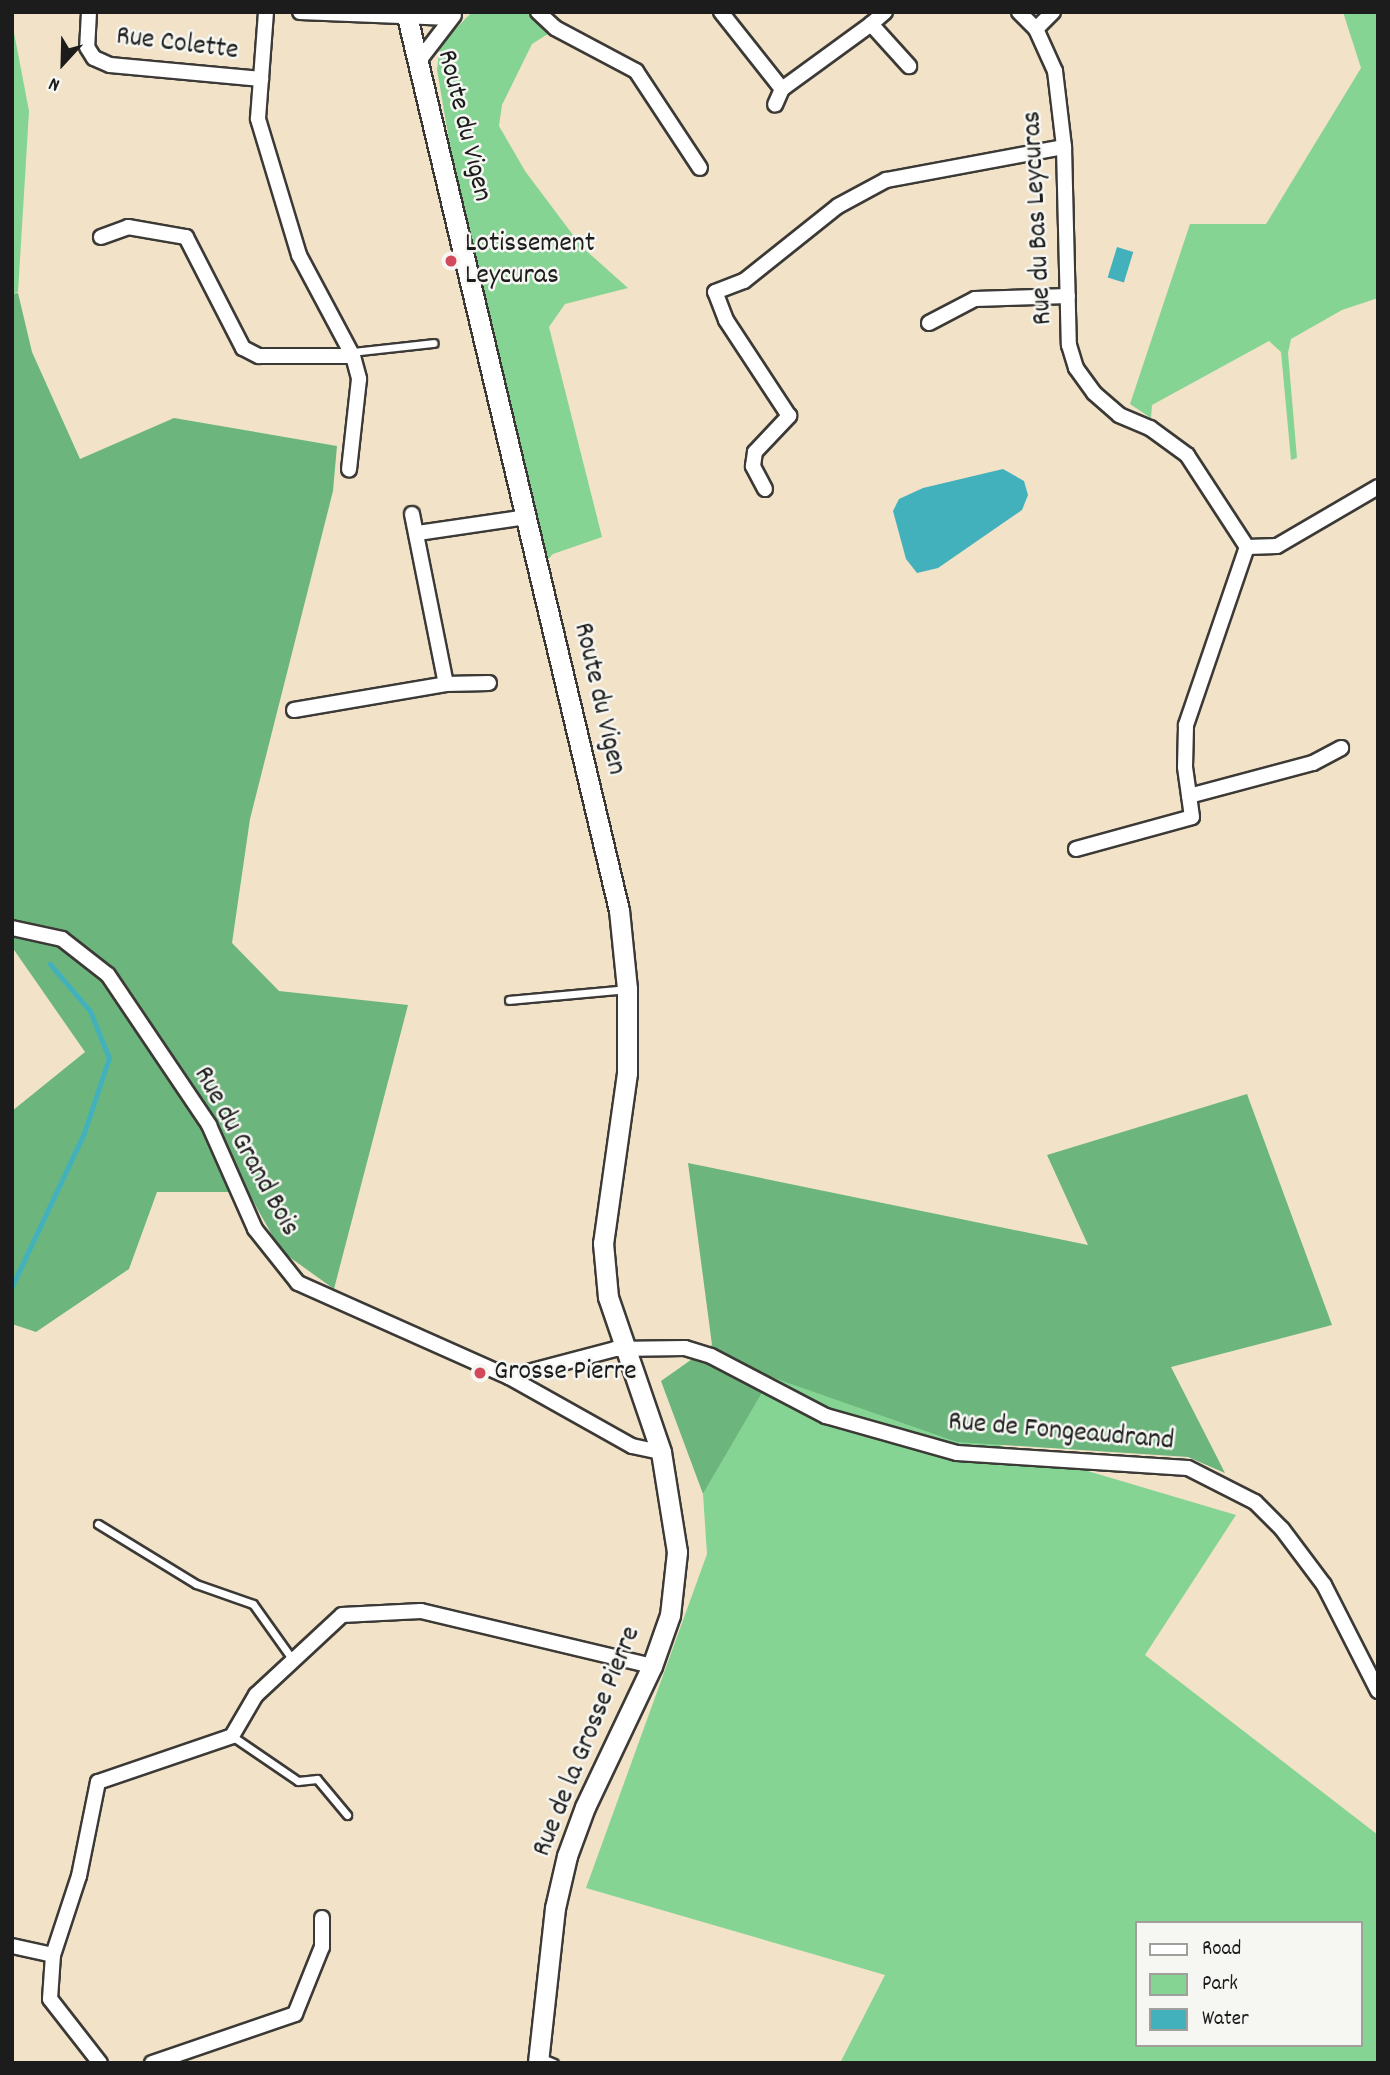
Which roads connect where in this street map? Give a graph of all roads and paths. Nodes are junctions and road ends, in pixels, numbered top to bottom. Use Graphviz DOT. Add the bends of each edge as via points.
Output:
graph roads {
  1 [pos="89,12"];
  2 [pos="266,12"];
  3 [pos="300,12"];
  4 [pos="538,12"];
  5 [pos="721,12"];
  6 [pos="885,12"];
  7 [pos="1020,12"];
  8 [pos="1053,12"];
  9 [pos="407,15"];
  10 [pos="454,15"];
  11 [pos="872,24"];
  12 [pos="1036,29"];
  13 [pos="418,62"];
  14 [pos="909,66"];
  15 [pos="261,79"];
  16 [pos="782,89"];
  17 [pos="775,105"];
  18 [pos="1064,147"];
  19 [pos="700,168"];
  20 [pos="101,237"];
  21 [pos="1068,296"];
  22 [pos="929,323"];
  23 [pos="434,343"];
  24 [pos="352,354"];
  25 [pos="349,469"];
  26 [pos="1378,487"];
  27 [pos="765,489"];
  28 [pos="412,514"];
  29 [pos="526,517"];
  30 [pos="418,533"];
  31 [pos="1247,547"];
  32 [pos="489,683"];
  33 [pos="446,684"];
  34 [pos="295,709"];
  35 [pos="1341,748"];
  36 [pos="1189,796"];
  37 [pos="1076,849"];
  38 [pos="12,928"];
  39 [pos="627,989"];
  40 [pos="509,1000"];
  41 [pos="624,1348"];
  42 [pos="509,1377"];
  43 [pos="644,1403"];
  44 [pos="661,1452"];
  45 [pos="98,1524"];
  46 [pos="293,1660"];
  47 [pos="652,1666"];
  48 [pos="1378,1692"];
  49 [pos="232,1736"];
  50 [pos="346,1815"];
  51 [pos="322,1918"];
  52 [pos="12,1947"];
  53 [pos="53,1955"];
  54 [pos="544,2061"];
  55 [pos="100,2063"];
  56 [pos="152,2063"];
  1 -- 15 [label="street, Rue Colette" via="87,47 94,58 110,65"];
  2 -- 15 [label="street"];
  3 -- 9 [label="street"];
  4 -- 19 [label="street" via="555,28 636,71"];
  5 -- 16 [label="street"];
  6 -- 11 [label="street"];
  7 -- 12 [label="street, Rue du Bas Leycuras"];
  8 -- 12 [label="street"];
  9 -- 10 [label="street"];
  9 -- 13 [label="street, Route du Vigen"];
  10 -- 13 [label="street"];
  11 -- 14 [label="street"];
  11 -- 16 [label="street"];
  12 -- 18 [label="street, Rue du Bas Leycuras" via="1055,71"];
  13 -- 29 [label="street, Route du Vigen"];
  15 -- 24 [label="street" via="258,119 299,255"];
  16 -- 17 [label="street"];
  18 -- 21 [label="street, Rue du Bas Leycuras"];
  18 -- 27 [label="street" via="886,180 838,206 744,281 715,292 726,320 789,416 755,452 753,466"];
  20 -- 24 [label="street" via="128,228 186,237 243,348 259,356"];
  21 -- 22 [label="street" via="975,299"];
  21 -- 31 [label="street, Rue du Bas Leycuras" via="1069,345 1076,368 1119,415 1150,428 1187,455"];
  23 -- 24 [label="lane"];
  24 -- 25 [label="street" via="359,379"];
  26 -- 31 [label="street" via="1278,547"];
  28 -- 30 [label="street"];
  29 -- 30 [label="street"];
  29 -- 39 [label="street, Route du Vigen" via="619,909"];
  30 -- 33 [label="street"];
  31 -- 36 [label="street" via="1186,726"];
  32 -- 33 [label="street"];
  33 -- 34 [label="street"];
  35 -- 36 [label="street" via="1313,762"];
  36 -- 37 [label="street" via="1192,817"];
  38 -- 42 [label="street, Rue du Grand Bois" via="62,939 108,975 209,1125 255,1229 298,1283"];
  39 -- 40 [label="lane"];
  39 -- 41 [label="street, Route du Vigen" via="627,1073 603,1243 608,1297"];
  41 -- 42 [label="street"];
  41 -- 43 [label="street, Route du Vigen"];
  41 -- 48 [label="street, Rue de Fongeaudrand" via="685,1348 711,1356 826,1416 957,1453 1188,1468 1255,1502 1282,1528 1324,1585"];
  42 -- 44 [label="street, Rue du Grand Bois" via="632,1446"];
  43 -- 44 [label="street, Rue de la Grosse Pierre"];
  44 -- 47 [label="street, Rue de la Grosse Pierre" via="677,1552 670,1615"];
  45 -- 46 [label="lane" via="196,1584 253,1604"];
  46 -- 47 [label="street" via="342,1615 421,1611"];
  46 -- 49 [label="street" via="256,1695"];
  47 -- 54 [label="street, Rue de la Grosse Pierre" via="585,1807 567,1856 555,1909"];
  49 -- 50 [label="lane" via="298,1780 317,1779"];
  49 -- 53 [label="street" via="98,1782 79,1876"];
  51 -- 56 [label="street" via="322,1947 295,2014"];
  52 -- 53 [label="street"];
  53 -- 55 [label="street" via="50,1999"];
}
